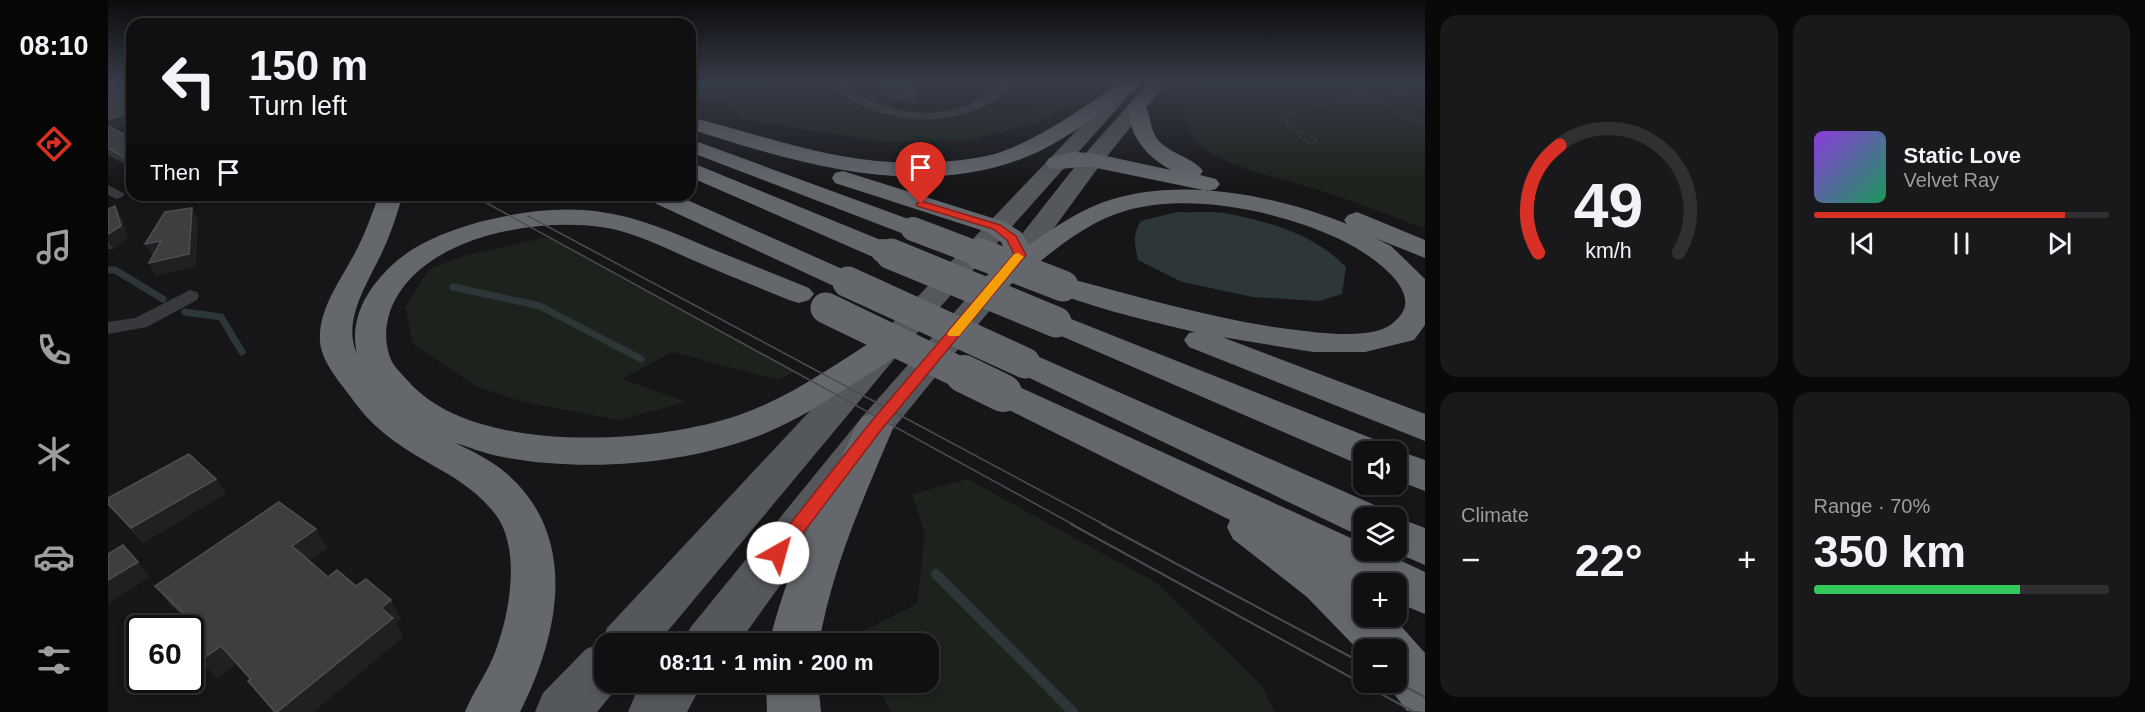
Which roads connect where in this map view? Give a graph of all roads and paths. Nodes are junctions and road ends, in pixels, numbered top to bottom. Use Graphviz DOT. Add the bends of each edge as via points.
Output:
graph roads {
  1 [pos="1080,116"];
  2 [pos="1101,116"];
  3 [pos="1130,116"];
  4 [pos="1137,116"];
  5 [pos="1287,116"];
  6 [pos="1406,116"];
  7 [pos="1425,124"];
  8 [pos="696,125"];
  9 [pos="696,131"];
  10 [pos="1301,133"];
  11 [pos="696,147"];
  12 [pos="1092,160"];
  13 [pos="1057,163"];
  14 [pos="696,172"];
  15 [pos="388,201"];
  16 [pos="613,201"];
  17 [pos="669,201"];
  18 [pos="1285,201"];
  19 [pos="996,227"];
  20 [pos="1425,250"];
  21 [pos="1010,266"];
  22 [pos="1063,286"];
  23 [pos="190,296"];
  24 [pos="813,301"];
  25 [pos="108,328"];
  26 [pos="890,344"];
  27 [pos="1014,378"];
  28 [pos="875,426"];
  29 [pos="1425,428"];
  30 [pos="1101,440"];
  31 [pos="1353,446"];
  32 [pos="1407,469"];
  33 [pos="1425,476"];
  34 [pos="1353,515"];
  35 [pos="1407,539"];
  36 [pos="1425,547"];
  37 [pos="687,576"];
  38 [pos="1425,594"];
  39 [pos="635,633"];
  40 [pos="653,633"];
  41 [pos="716,633"];
  42 [pos="796,633"];
  43 [pos="1381,639"];
  44 [pos="1407,671"];
  45 [pos="594,677"];
  46 [pos="608,693"];
  47 [pos="670,693"];
  48 [pos="793,693"];
  49 [pos="1425,693"];
  50 [pos="492,712"];
  51 [pos="562,712"];
  52 [pos="592,712"];
  53 [pos="655,712"];
  54 [pos="794,712"];
  1 -- 8 [label="highway" via="1028,149 992,161 901,169 838,164 796,155"];
  2 -- 13 [label="main road"];
  3 -- 12 [label="main road"];
  4 -- 18 [label="highway" via="1146,141 1168,160"];
  5 -- 10 [label="path" via="1286,124"];
  6 -- 7 [label="path"];
  9 -- 19 [label="highway"];
  10 -- 10 [label="path" via="1311,136 1318,141 1305,141 1299,136"];
  11 -- 22 [label="highway, bridge"];
  12 -- 13 [label="highway"];
  12 -- 18 [label="highway"];
  12 -- 21 [label="main road"];
  13 -- 19 [label="main road"];
  14 -- 31 [label="highway, bridge"];
  15 -- 50 [label="highway" via="343,306 336,340 348,369 384,415 488,481 509,501 519,519 533,567 534,592 527,634"];
  16 -- 24 [label="highway"];
  17 -- 27 [label="highway, bridge" via="848,282"];
  18 -- 20 [label="highway" via="1362,221"];
  19 -- 21 [label="highway" via="1012,238"];
  19 -- 26 [label="main road"];
  21 -- 22 [label="highway" via="1107,209 1148,199 1201,198 1273,208 1342,231 1380,251 1400,267 1422,300 1421,312 1411,326 1397,334 1371,342 1334,344 1247,334"];
  21 -- 28 [label="main road"];
  22 -- 29 [label="highway"];
  23 -- 25 [label="street" via="140,323"];
  24 -- 26 [label="highway" via="619,222 546,218 510,222 468,234 415,260 388,284 380,297 370,326 370,339 378,368 387,381 433,418 483,438 569,452 672,445 745,426 800,400"];
  24 -- 27 [label="highway, bridge"];
  26 -- 37 [label="main road"];
  27 -- 30 [label="highway"];
  27 -- 34 [label="highway"];
  28 -- 41 [label="main road"];
  28 -- 42 [label="highway" via="828,532 802,603"];
  30 -- 38 [label="highway"];
  30 -- 43 [label="highway" via="1248,527 1303,565"];
  32 -- 33 [label="highway"];
  35 -- 36 [label="highway"];
  37 -- 39 [label="main road"];
  37 -- 40 [label="main road"];
  44 -- 49 [label="highway"];
  45 -- 51 [label="main road"];
  46 -- 52 [label="main road"];
  47 -- 53 [label="main road"];
  48 -- 54 [label="highway"];
}
